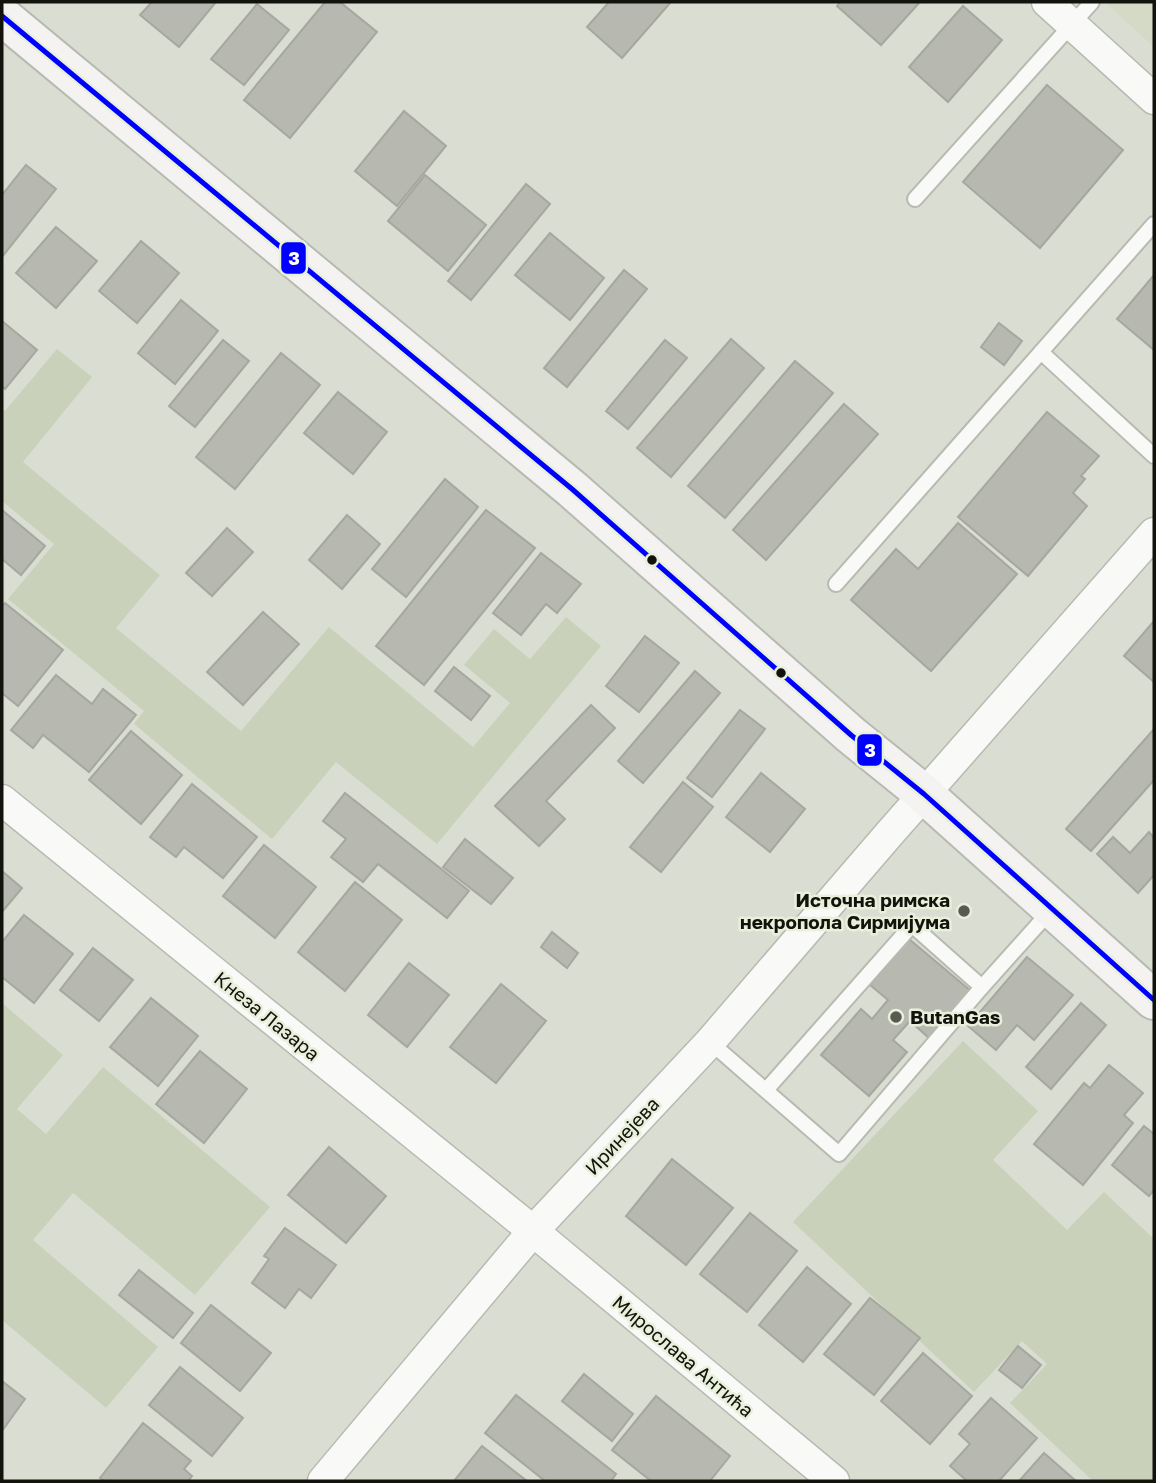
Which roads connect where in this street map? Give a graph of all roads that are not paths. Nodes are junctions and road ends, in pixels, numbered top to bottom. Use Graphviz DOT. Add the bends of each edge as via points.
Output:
graph roads {
  1 [pos="1047,2"];
  2 [pos="1092,2"];
  3 [pos="2,16"];
  4 [pos="1072,25"];
  5 [pos="1154,99"];
  6 [pos="915,199"];
  7 [pos="1154,224"];
  8 [pos="1041,352"];
  9 [pos="1154,456"];
  10 [pos="1154,533"];
  11 [pos="836,584"];
  12 [pos="924,794"];
  13 [pos="2,800"];
  14 [pos="1052,908"];
  15 [pos="982,986"];
  16 [pos="1154,1000"];
  17 [pos="710,1042"];
  18 [pos="766,1090"];
  19 [pos="533,1231"];
  20 [pos="323,1481"];
  21 [pos="834,1481"];
  1 -- 4 [label="street"];
  2 -- 4 [label="lane"];
  3 -- 12 [label="main road" via="572,489"];
  4 -- 5 [label="street"];
  4 -- 6 [label="lane"];
  7 -- 8 [label="lane"];
  8 -- 9 [label="lane"];
  8 -- 11 [label="lane"];
  10 -- 12 [label="street, Иринејева"];
  12 -- 14 [label="main road"];
  12 -- 17 [label="street, Иринејева"];
  13 -- 19 [label="street, Кнеза Лазара"];
  14 -- 15 [label="lane"];
  14 -- 16 [label="main road"];
  15 -- 18 [label="lane" via="912,925"];
  15 -- 18 [label="lane" via="839,1154"];
  17 -- 18 [label="lane"];
  17 -- 19 [label="street, Иринејева"];
  19 -- 20 [label="street, Иринејева"];
  19 -- 21 [label="street, Мирослава Антића"];
}
